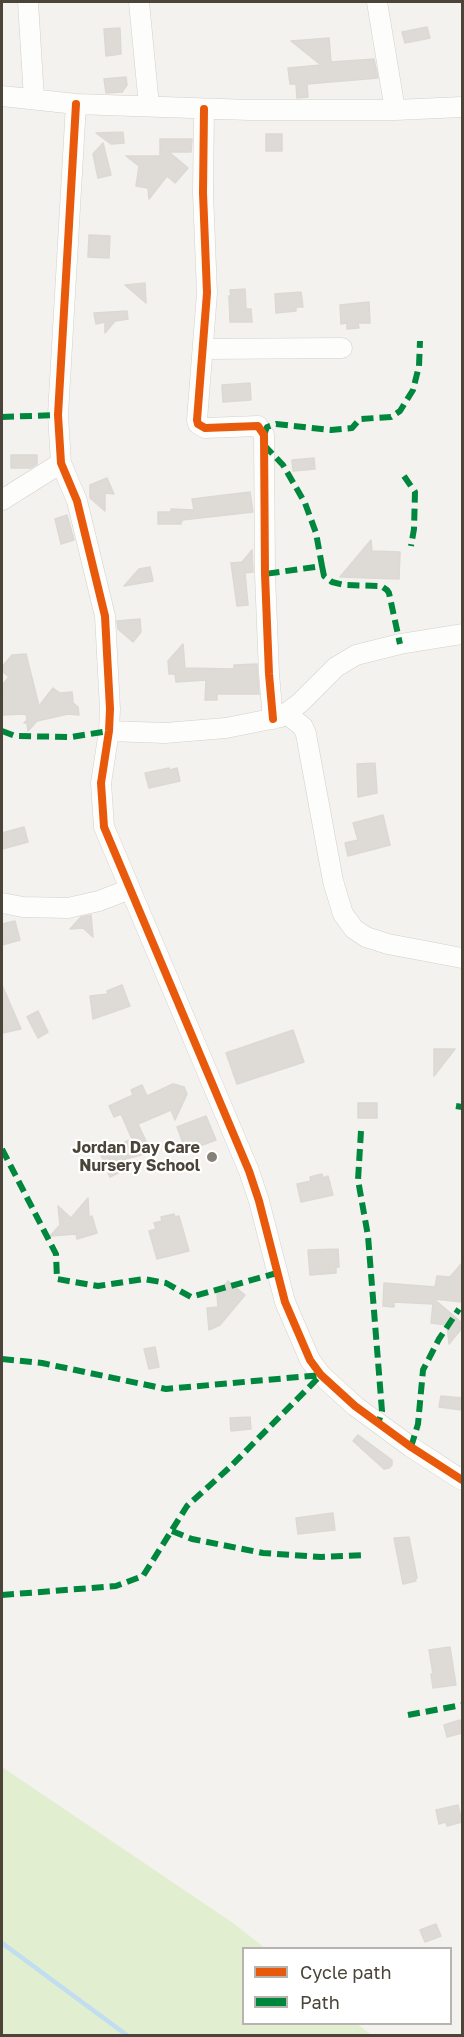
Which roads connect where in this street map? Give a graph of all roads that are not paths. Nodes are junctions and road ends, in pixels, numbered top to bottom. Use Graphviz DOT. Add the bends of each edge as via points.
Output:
graph roads {
  1 [pos="28,2"];
  2 [pos="140,2"];
  3 [pos="377,2"];
  4 [pos="2,96"];
  5 [pos="34,99"];
  6 [pos="76,104"];
  7 [pos="149,106"];
  8 [pos="462,107"];
  9 [pos="204,109"];
  10 [pos="395,110"];
  11 [pos="342,348"];
  12 [pos="204,349"];
  13 [pos="62,464"];
  14 [pos="2,501"];
  15 [pos="462,634"];
  16 [pos="280,717"];
  17 [pos="109,731"];
  18 [pos="130,889"];
  19 [pos="2,903"];
  20 [pos="462,958"];
  21 [pos="462,1479"];
  1 -- 5 [label="street"];
  2 -- 7 [label="street"];
  3 -- 10 [label="street"];
  4 -- 5 [label="street"];
  5 -- 6 [label="street"];
  6 -- 7 [label="street"];
  6 -- 13 [label="street" via="59,374"];
  7 -- 9 [label="street"];
  8 -- 10 [label="street"];
  9 -- 10 [label="street"];
  9 -- 12 [label="street"];
  11 -- 12 [label="street"];
  12 -- 16 [label="street" via="198,424 205,428 258,426 264,435 269,674"];
  13 -- 14 [label="street"];
  13 -- 17 [label="street" via="77,501 101,593 109,674"];
  15 -- 16 [label="street" via="356,655 336,667"];
  16 -- 17 [label="street" via="226,728 165,733"];
  16 -- 20 [label="street" via="303,727 306,734 333,881 344,914 354,929 388,944"];
  17 -- 18 [label="street" via="102,766 104,827"];
  18 -- 19 [label="street" via="68,908"];
  18 -- 21 [label="street" via="249,1171 285,1302 310,1360 355,1406"];
}
